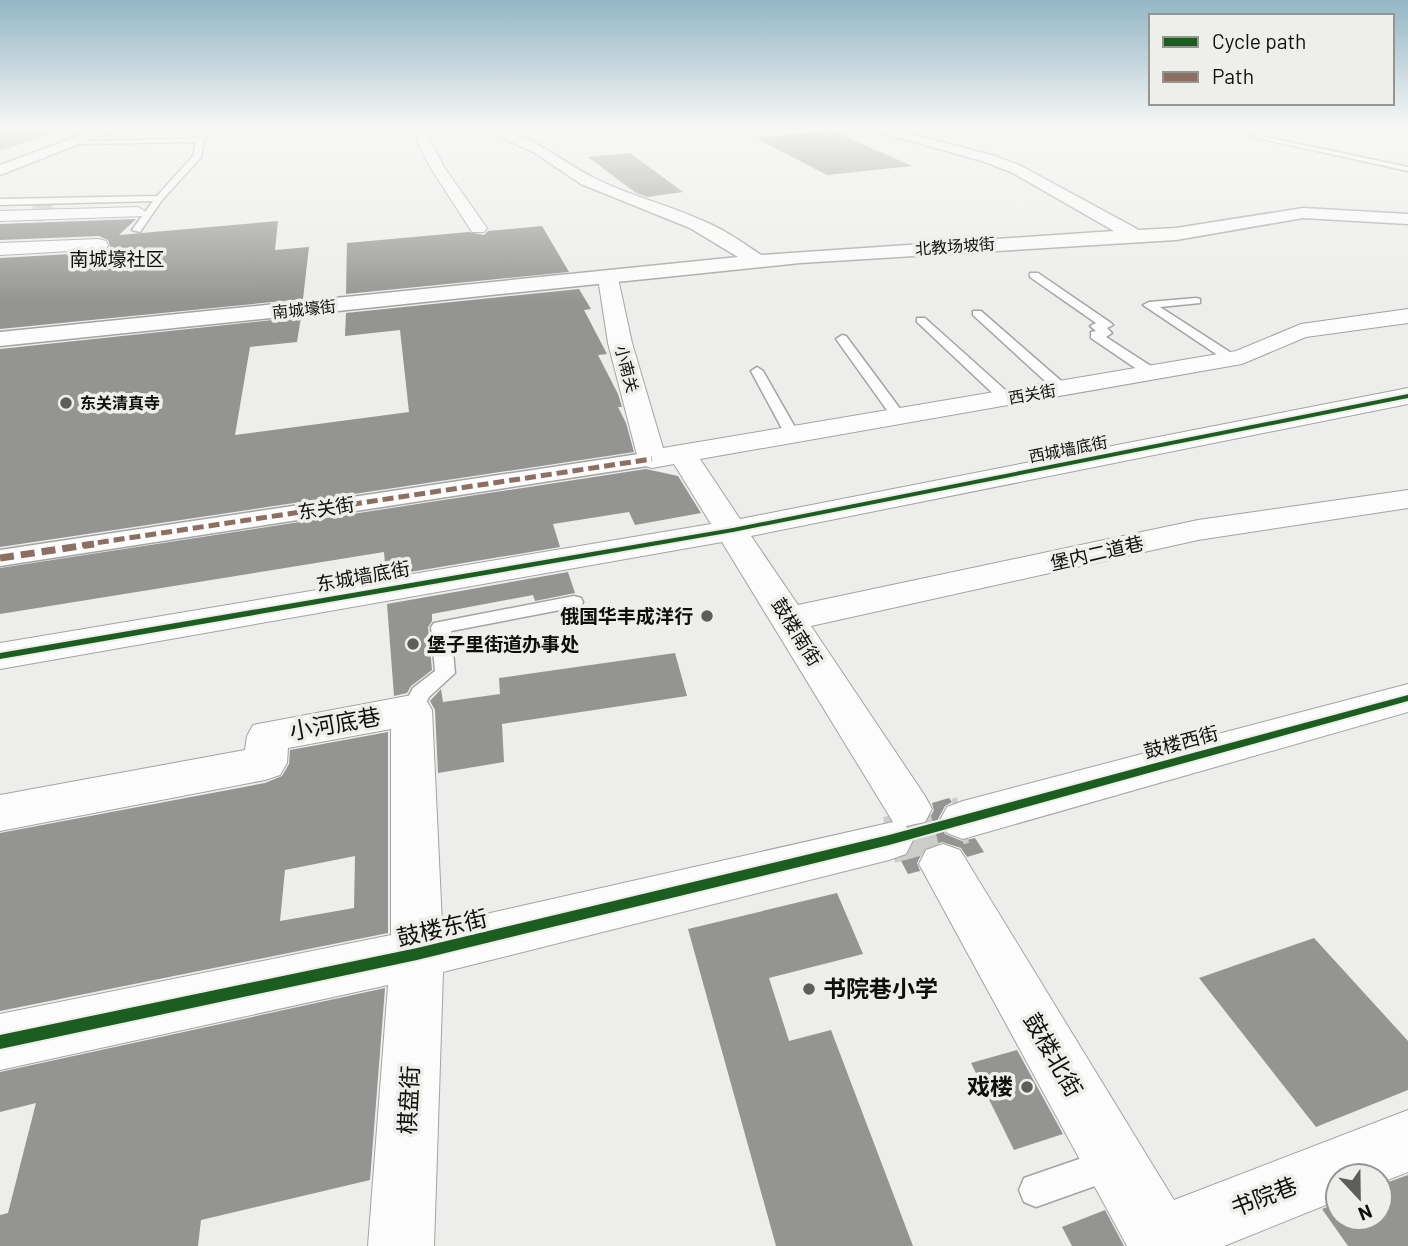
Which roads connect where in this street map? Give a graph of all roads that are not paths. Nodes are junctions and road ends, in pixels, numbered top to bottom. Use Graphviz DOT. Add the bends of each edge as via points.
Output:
graph roads {
  1 [pos="170,186"];
  2 [pos="451,186"];
  3 [pos="600,186"];
  4 [pos="1047,186"];
  5 [pos="159,198"];
  6 [pos="0,202"];
  7 [pos="0,216"];
  8 [pos="1408,219"];
  9 [pos="138,221"];
  10 [pos="478,228"];
  11 [pos="1137,237"];
  12 [pos="99,245"];
  13 [pos="0,249"];
  14 [pos="758,262"];
  15 [pos="1034,275"];
  16 [pos="608,278"];
  17 [pos="1196,301"];
  18 [pos="977,313"];
  19 [pos="1408,316"];
  20 [pos="921,320"];
  21 [pos="0,339"];
  22 [pos="842,339"];
  23 [pos="1232,359"];
  24 [pos="757,371"];
  25 [pos="1152,373"];
  26 [pos="1062,389"];
  27 [pos="1408,396"];
  28 [pos="1007,398"];
  29 [pos="899,417"];
  30 [pos="793,436"];
  31 [pos="668,457"];
  32 [pos="1408,499"];
  33 [pos="733,530"];
  34 [pos="0,558"];
  35 [pos="574,602"];
  36 [pos="789,619"];
  37 [pos="0,656"];
  38 [pos="1408,698"];
  39 [pos="412,710"];
  40 [pos="0,813"];
  41 [pos="899,825"];
  42 [pos="953,842"];
  43 [pos="417,954"];
  44 [pos="0,1042"];
  45 [pos="1408,1141"];
  46 [pos="1115,1162"];
  47 [pos="1036,1190"];
  48 [pos="1162,1242"];
  49 [pos="401,1246"];
  1 -- 5 [label="lane"];
  2 -- 10 [label="street"];
  3 -- 14 [label="street" via="706,229"];
  4 -- 11 [label="street"];
  5 -- 6 [label="lane"];
  5 -- 9 [label="lane"];
  7 -- 9 [label="street"];
  8 -- 11 [label="street, 北教场坡街" via="1303,213"];
  11 -- 14 [label="street, 北教场坡街"];
  12 -- 13 [label="street"];
  14 -- 16 [label="street, 北教场坡街"];
  15 -- 25 [label="lane" via="1107,325 1096,326 1106,333 1095,335"];
  16 -- 21 [label="street, 南城壕街"];
  16 -- 31 [label="street, 小南关" via="620,343"];
  17 -- 23 [label="lane" via="1149,305"];
  18 -- 26 [label="lane"];
  19 -- 23 [label="street, 西关街" via="1301,331"];
  20 -- 28 [label="lane"];
  22 -- 29 [label="lane"];
  23 -- 25 [label="street, 西关街"];
  24 -- 30 [label="lane"];
  25 -- 26 [label="street, 西关街"];
  26 -- 28 [label="street, 西关街"];
  27 -- 33 [label="street, 西城墙底街"];
  28 -- 29 [label="street, 西关街"];
  29 -- 30 [label="street, 西关街"];
  30 -- 31 [label="street, 西关街"];
  31 -- 33 [label="street, 鼓楼南街"];
  31 -- 34 [label="street, 东关街"];
  32 -- 36 [label="street, 堡内二道巷" via="1198,530"];
  33 -- 36 [label="street, 鼓楼南街"];
  33 -- 37 [label="street, 东城墙底街"];
  35 -- 39 [label="lane" via="441,627 445,673 420,693"];
  36 -- 41 [label="street, 鼓楼南街"];
  38 -- 42 [label="street, 鼓楼西街"];
  39 -- 40 [label="street, 小河底巷" via="268,736 265,763"];
  39 -- 43 [label="street"];
  41 -- 43 [label="street, 鼓楼东街"];
  42 -- 46 [label="street, 鼓楼北街"];
  43 -- 44 [label="street, 鼓楼东街"];
  43 -- 49 [label="street, 棋盘街"];
  45 -- 48 [label="street, 书院巷"];
  46 -- 47 [label="lane"];
  46 -- 48 [label="street, 鼓楼北街"];
}
